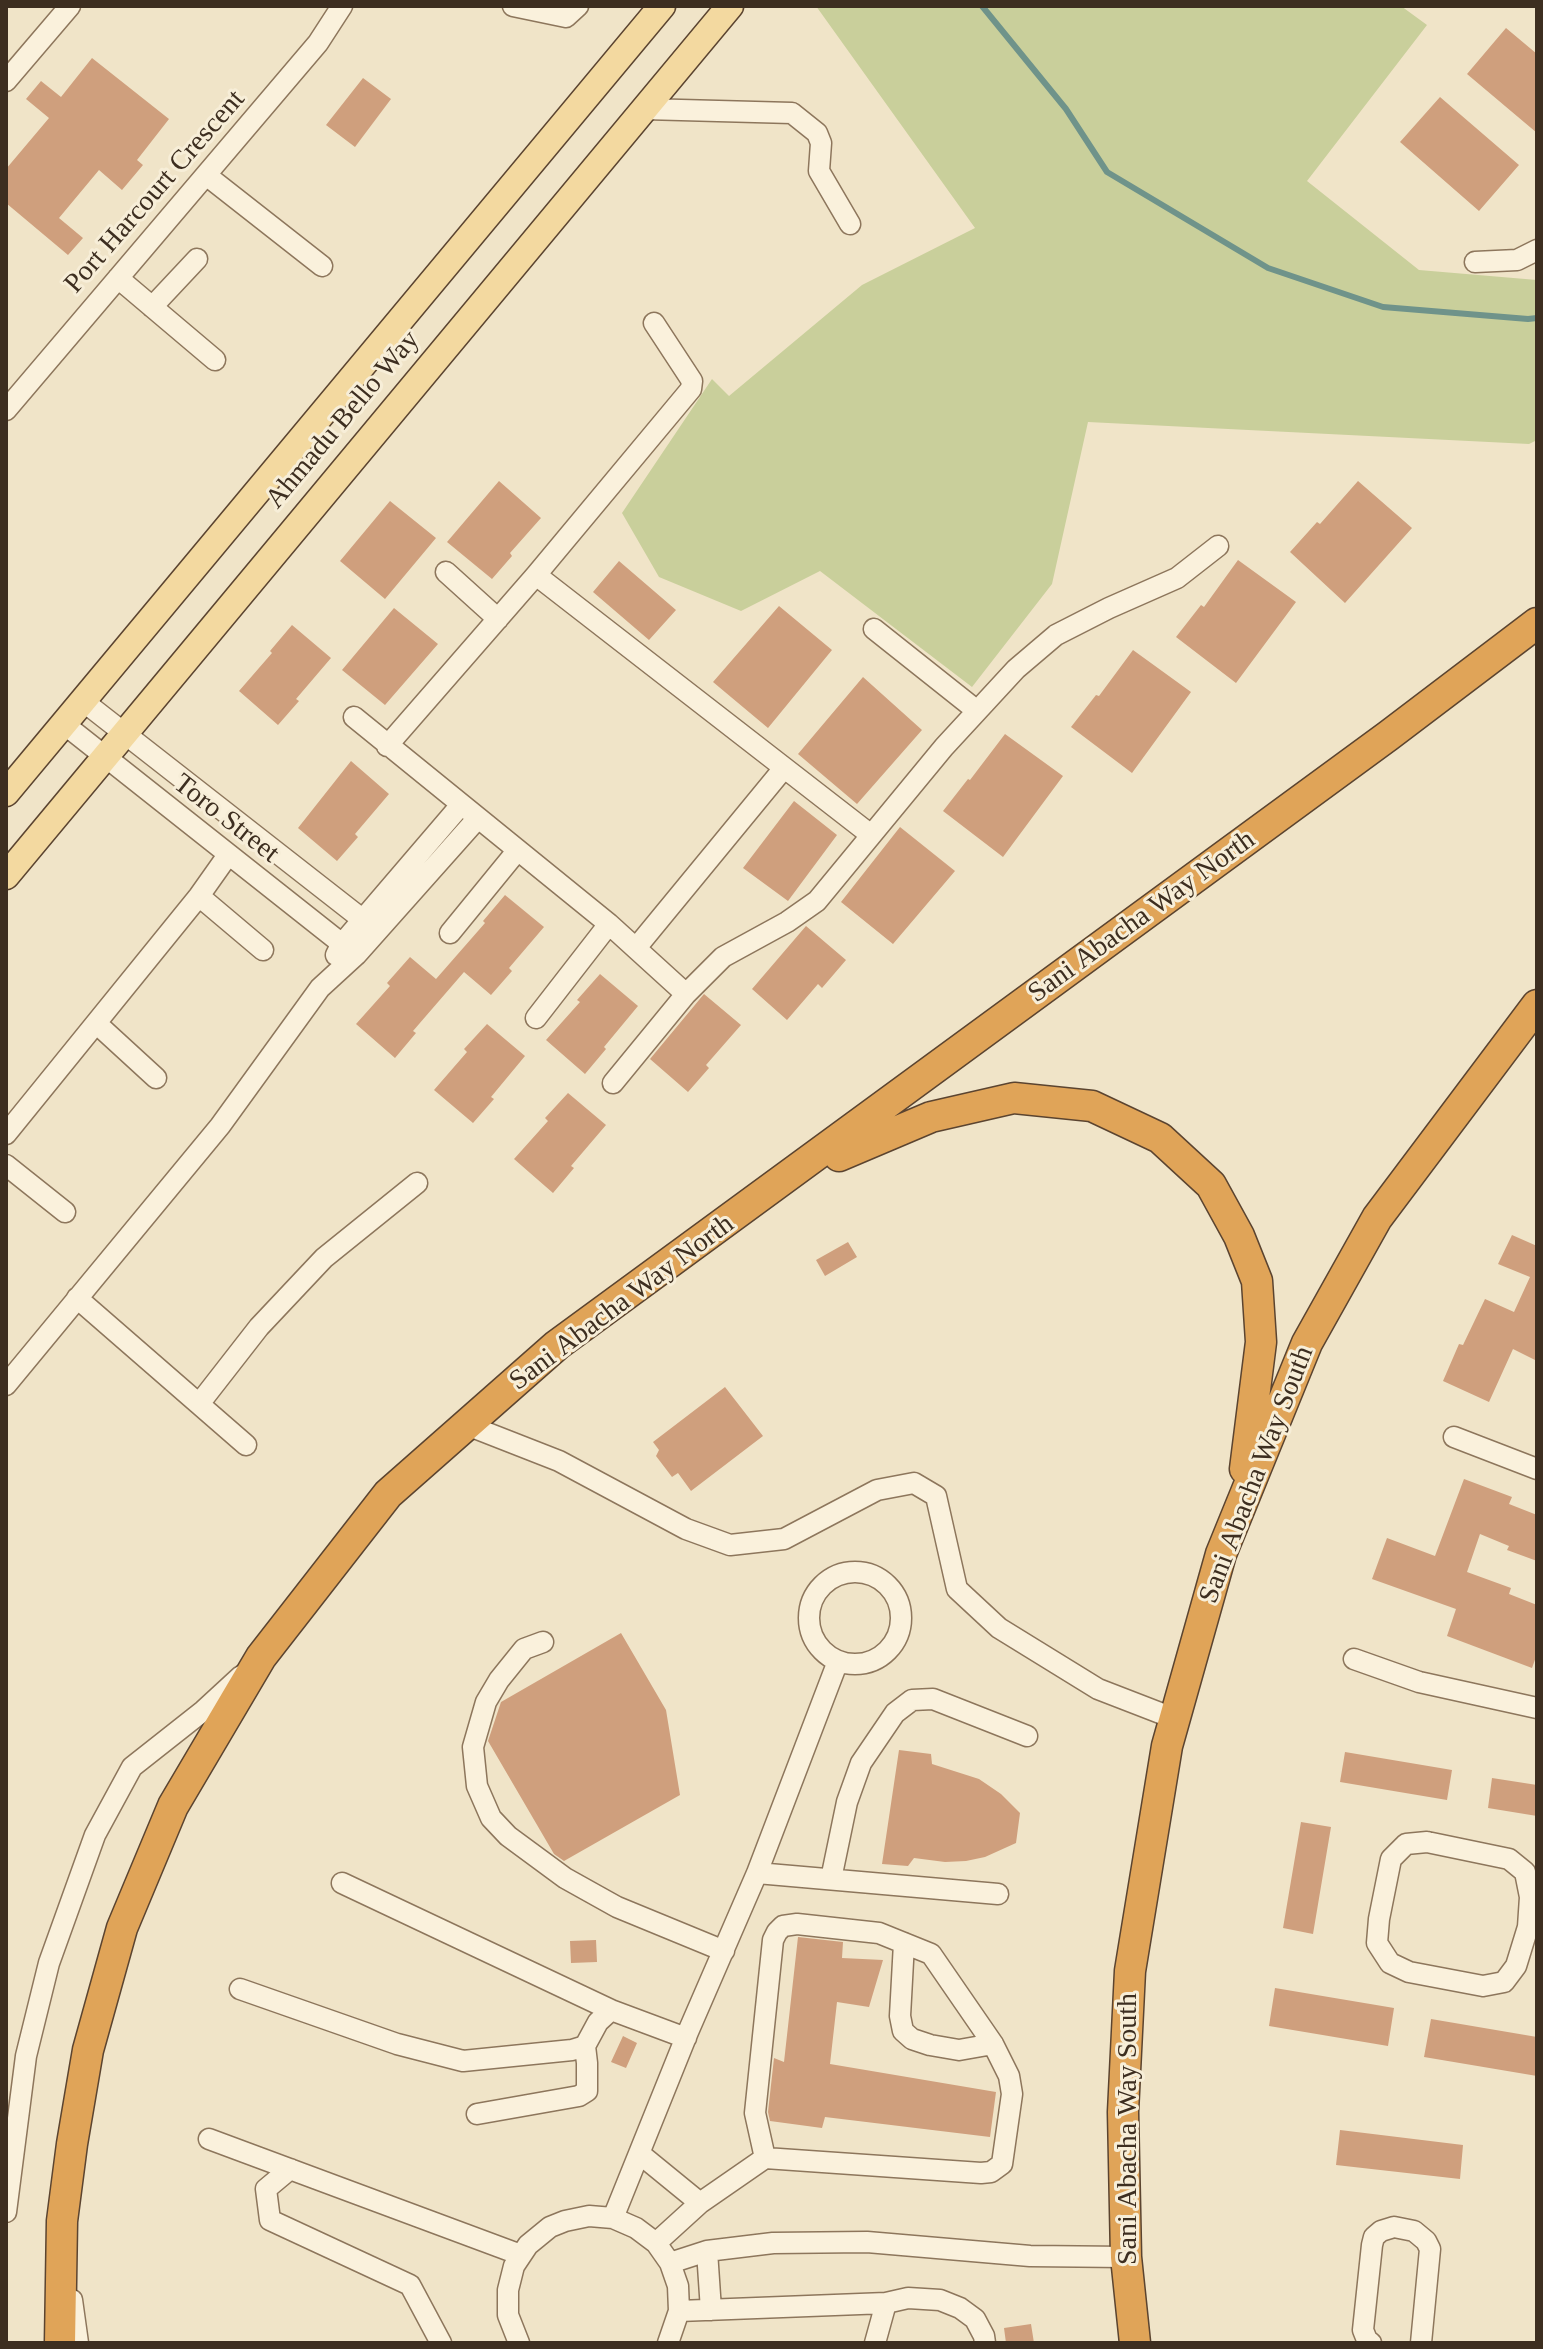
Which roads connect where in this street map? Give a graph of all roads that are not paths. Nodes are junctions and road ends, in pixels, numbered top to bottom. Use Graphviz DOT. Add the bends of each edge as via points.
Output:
graph roads {
  1 [pos="70,6"];
  2 [pos="342,6"];
  3 [pos="513,6"];
  4 [pos="578,6"];
  5 [pos="662,6"];
  6 [pos="730,6"];
  7 [pos="6,81"];
  8 [pos="644,109"];
  9 [pos="206,175"];
  10 [pos="850,224"];
  11 [pos="1537,250"];
  12 [pos="197,259"];
  13 [pos="1475,262"];
  14 [pos="322,266"];
  15 [pos="118,278"];
  16 [pos="152,307"];
  17 [pos="654,323"];
  18 [pos="215,360"];
  19 [pos="6,410"];
  20 [pos="1218,546"];
  21 [pos="446,572"];
  22 [pos="536,575"];
  23 [pos="498,619"];
  24 [pos="1537,623"];
  25 [pos="874,629"];
  26 [pos="83,701"];
  27 [pos="976,710"];
  28 [pos="354,717"];
  29 [pos="64,724"];
  30 [pos="123,734"];
  31 [pos="387,746"];
  32 [pos="104,757"];
  33 [pos="784,768"];
  34 [pos="6,793"];
  35 [pos="460,806"];
  36 [pos="477,819"];
  37 [pos="871,835"];
  38 [pos="517,851"];
  39 [pos="228,855"];
  40 [pos="6,876"];
  41 [pos="199,896"];
  42 [pos="609,924"];
  43 [pos="369,925"];
  44 [pos="450,933"];
  45 [pos="636,948"];
  46 [pos="263,950"];
  47 [pos="348,950"];
  48 [pos="686,994"];
  49 [pos="1537,1005"];
  50 [pos="536,1018"];
  51 [pos="96,1023"];
  52 [pos="156,1078"];
  53 [pos="613,1083"];
  54 [pos="6,1134"];
  55 [pos="6,1165"];
  56 [pos="417,1183"];
  57 [pos="65,1212"];
  58 [pos="724,1224"];
  59 [pos="77,1298"];
  60 [pos="6,1385"];
  61 [pos="199,1404"];
  62 [pos="467,1425"];
  63 [pos="1454,1437"];
  64 [pos="246,1445"];
  65 [pos="1537,1469"];
  66 [pos="1241,1503"];
  67 [pos="543,1642"];
  68 [pos="261,1657"];
  69 [pos="1354,1659"];
  70 [pos="838,1661"];
  71 [pos="1537,1708"];
  72 [pos="1173,1718"];
  73 [pos="1027,1736"];
  74 [pos="757,1873"];
  75 [pos="831,1879"];
  76 [pos="342,1883"];
  77 [pos="998,1894"];
  78 [pos="1533,1928"];
  79 [pos="904,1943"];
  80 [pos="724,1951"];
  81 [pos="240,1989"];
  82 [pos="611,2010"];
  83 [pos="686,2038"];
  84 [pos="993,2044"];
  85 [pos="585,2046"];
  86 [pos="477,2114"];
  87 [pos="11,2128"];
  88 [pos="209,2139"];
  89 [pos="640,2154"];
  90 [pos="765,2158"];
  91 [pos="290,2169"];
  92 [pos="700,2203"];
  93 [pos="6,2212"];
  94 [pos="613,2218"];
  95 [pos="62,2221"];
  96 [pos="656,2243"];
  97 [pos="707,2251"];
  98 [pos="521,2255"];
  99 [pos="1126,2257"];
  100 [pos="670,2263"];
  101 [pos="886,2303"];
  102 [pos="711,2310"];
  103 [pos="1131,2310"];
  104 [pos="679,2311"];
  105 [pos="517,2341"];
  106 [pos="60,2343"];
  107 [pos="78,2343"];
  108 [pos="441,2343"];
  109 [pos="668,2343"];
  110 [pos="875,2343"];
  111 [pos="985,2343"];
  112 [pos="1128,2343"];
  113 [pos="1135,2343"];
  114 [pos="1371,2343"];
  115 [pos="1421,2343"];
  1 -- 7 [label="street"];
  2 -- 9 [label="street, Port Harcourt Crescent" via="318,43"];
  3 -- 4 [label="street" via="566,17"];
  5 -- 26 [label="main road, Ahmadu Bello Way"];
  6 -- 8 [label="main road, Ahmadu Bello Way"];
  8 -- 10 [label="street" via="792,113 817,133 819,171"];
  8 -- 30 [label="main road, Ahmadu Bello Way"];
  9 -- 14 [label="street"];
  9 -- 15 [label="street, Port Harcourt Crescent"];
  11 -- 13 [label="street" via="1517,260"];
  12 -- 16 [label="street"];
  15 -- 16 [label="street"];
  15 -- 19 [label="street, Port Harcourt Crescent"];
  16 -- 18 [label="street"];
  17 -- 22 [label="street" via="692,381 691,389"];
  20 -- 27 [label="street" via="1177,578 1056,635"];
  21 -- 23 [label="street"];
  22 -- 23 [label="street"];
  22 -- 33 [label="street"];
  23 -- 31 [label="street"];
  24 -- 58 [label="highway, Sani Abacha Way North"];
  25 -- 27 [label="street"];
  26 -- 29 [label="main road, Ahmadu Bello Way"];
  26 -- 30 [label="street, Toro Street"];
  27 -- 37 [label="street"];
  28 -- 31 [label="street"];
  29 -- 32 [label="street, Toro Street"];
  29 -- 34 [label="main road, Ahmadu Bello Way"];
  30 -- 32 [label="main road, Ahmadu Bello Way"];
  30 -- 43 [label="street, Toro Street"];
  31 -- 35 [label="street"];
  32 -- 39 [label="street, Toro Street"];
  32 -- 40 [label="main road, Ahmadu Bello Way"];
  33 -- 37 [label="street"];
  33 -- 45 [label="street"];
  35 -- 36 [label="street"];
  35 -- 43 [label="street"];
  36 -- 38 [label="street"];
  36 -- 43 [label="street"];
  37 -- 48 [label="street" via="817,901 723,957"];
  38 -- 42 [label="street"];
  38 -- 44 [label="street"];
  39 -- 41 [label="street"];
  39 -- 47 [label="street, Toro Street"];
  41 -- 46 [label="street"];
  41 -- 51 [label="street"];
  42 -- 45 [label="street"];
  42 -- 50 [label="street"];
  43 -- 47 [label="street"];
  45 -- 48 [label="street"];
  47 -- 59 [label="street" via="220,1126"];
  48 -- 53 [label="street"];
  49 -- 66 [label="highway, Sani Abacha Way South" via="1377,1218 1307,1343"];
  51 -- 52 [label="street"];
  51 -- 54 [label="street"];
  55 -- 57 [label="street"];
  56 -- 61 [label="street" via="324,1258 259,1327"];
  58 -- 62 [label="highway, Sani Abacha Way North" via="557,1345"];
  58 -- 66 [label="highway" via="852,1149 931,1117 1014,1098 1092,1106 1160,1138 1211,1185 1257,1281 1261,1342"];
  59 -- 60 [label="street"];
  59 -- 61 [label="street"];
  61 -- 64 [label="street"];
  62 -- 68 [label="highway, Sani Abacha Way North" via="388,1494"];
  62 -- 72 [label="street" via="559,1461 686,1529 730,1545 784,1539 877,1490 914,1483 936,1496 957,1589 999,1628 1098,1689"];
  63 -- 65 [label="street"];
  66 -- 72 [label="highway, Sani Abacha Way South"];
  67 -- 80 [label="street" via="524,1649 486,1702 473,1747 477,1786 491,1818 565,1878 617,1907"];
  68 -- 87 [label="street" via="132,1767 95,1835 49,1963"];
  68 -- 95 [label="highway, Sani Abacha Way North" via="173,1806 122,1928 88,2050"];
  69 -- 71 [label="street" via="1419,1682"];
  70 -- 70 [label="street" via="866,1664 891,1649 898,1636 902,1623 896,1595 873,1575 841,1574 816,1593 809,1616 814,1640"];
  70 -- 74 [label="street"];
  72 -- 99 [label="highway, Sani Abacha Way South" via="1130,1971 1123,2112"];
  73 -- 75 [label="street" via="933,1699 912,1700 895,1713 861,1763"];
  74 -- 75 [label="street"];
  74 -- 80 [label="street"];
  75 -- 77 [label="street"];
  76 -- 82 [label="street"];
  78 -- 78 [label="street" via="1504,1982 1483,1986 1409,1972 1390,1963 1377,1943 1391,1859 1406,1844 1427,1842 1509,1859 1525,1872"];
  79 -- 84 [label="street" via="931,1954"];
  79 -- 84 [label="street" via="903,2031 912,2039 959,2050"];
  79 -- 90 [label="street" via="879,1933 797,1924 777,1932 755,2113"];
  80 -- 83 [label="street"];
  81 -- 85 [label="street" via="449,2059"];
  82 -- 83 [label="street"];
  82 -- 85 [label="street"];
  83 -- 89 [label="street"];
  84 -- 90 [label="street" via="1012,2094 1002,2164 991,2172"];
  85 -- 86 [label="street" via="587,2091"];
  87 -- 93 [label="street"];
  88 -- 91 [label="street"];
  89 -- 92 [label="street"];
  89 -- 94 [label="street"];
  90 -- 92 [label="street"];
  91 -- 98 [label="street"];
  91 -- 108 [label="street" via="266,2189 270,2220 410,2285"];
  92 -- 96 [label="street"];
  94 -- 96 [label="street"];
  94 -- 98 [label="street" via="565,2221 538,2236"];
  95 -- 106 [label="highway, Sani Abacha Way North"];
  95 -- 107 [label="street"];
  96 -- 100 [label="street"];
  97 -- 99 [label="street" via="773,2243 867,2242 1030,2256"];
  97 -- 100 [label="street"];
  97 -- 102 [label="street"];
  98 -- 105 [label="street" via="508,2290 508,2315"];
  99 -- 103 [label="highway, Sani Abacha Way South"];
  100 -- 104 [label="street"];
  101 -- 102 [label="street"];
  101 -- 110 [label="street"];
  101 -- 111 [label="street" via="908,2298 950,2304 975,2319"];
  102 -- 104 [label="street"];
  103 -- 112 [label="street"];
  103 -- 113 [label="highway, Sani Abacha Way South"];
  104 -- 109 [label="street"];
  114 -- 115 [label="street" via="1363,2330 1372,2245 1381,2231 1394,2227 1414,2231 1430,2249"];
}
